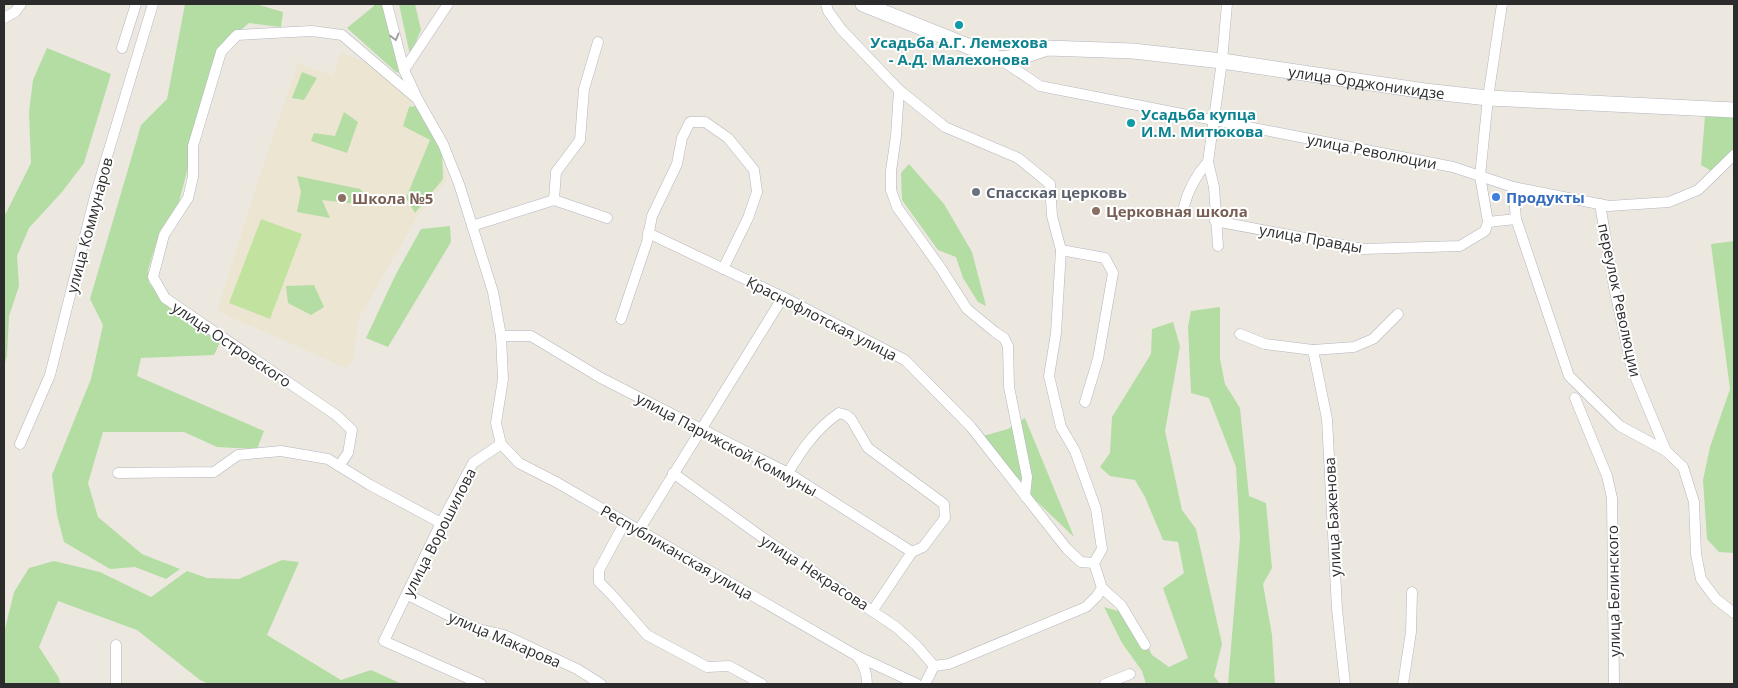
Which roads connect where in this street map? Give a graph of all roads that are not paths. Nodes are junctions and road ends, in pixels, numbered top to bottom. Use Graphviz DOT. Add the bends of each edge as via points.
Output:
graph roads {
  1 [pos="22,4"];
  2 [pos="136,4"];
  3 [pos="154,4"];
  4 [pos="387,4"];
  5 [pos="448,4"];
  6 [pos="826,4"];
  7 [pos="862,4"];
  8 [pos="1228,4"];
  9 [pos="1502,4"];
  10 [pos="4,18"];
  11 [pos="598,42"];
  12 [pos="122,48"];
  13 [pos="1000,59"];
  14 [pos="1222,62"];
  15 [pos="404,70"];
  16 [pos="899,90"];
  17 [pos="1488,98"];
  18 [pos="418,100"];
  19 [pos="1734,110"];
  20 [pos="1215,120"];
  21 [pos="1734,155"];
  22 [pos="1208,162"];
  23 [pos="1480,176"];
  24 [pos="1513,187"];
  25 [pos="554,200"];
  26 [pos="1600,204"];
  27 [pos="1184,206"];
  28 [pos="607,218"];
  29 [pos="1516,219"];
  30 [pos="1216,221"];
  31 [pos="1488,222"];
  32 [pos="472,226"];
  33 [pos="648,233"];
  34 [pos="1218,246"];
  35 [pos="1061,250"];
  36 [pos="723,269"];
  37 [pos="783,297"];
  38 [pos="1398,314"];
  39 [pos="621,319"];
  40 [pos="1240,334"];
  41 [pos="501,336"];
  42 [pos="1313,350"];
  43 [pos="1575,398"];
  44 [pos="1085,402"];
  45 [pos="702,428"];
  46 [pos="20,444"];
  47 [pos="501,444"];
  48 [pos="1666,451"];
  49 [pos="339,466"];
  50 [pos="118,473"];
  51 [pos="788,473"];
  52 [pos="673,474"];
  53 [pos="1025,496"];
  54 [pos="625,522"];
  55 [pos="441,523"];
  56 [pos="639,530"];
  57 [pos="912,552"];
  58 [pos="1094,563"];
  59 [pos="1102,588"];
  60 [pos="1412,592"];
  61 [pos="408,595"];
  62 [pos="873,610"];
  63 [pos="1734,613"];
  64 [pos="116,645"];
  65 [pos="1145,645"];
  66 [pos="858,656"];
  67 [pos="934,666"];
  68 [pos="1130,674"];
  69 [pos="116,684"];
  70 [pos="481,684"];
  71 [pos="601,684"];
  72 [pos="762,684"];
  73 [pos="867,684"];
  74 [pos="917,684"];
  75 [pos="925,684"];
  76 [pos="1105,684"];
  77 [pos="1345,684"];
  78 [pos="1403,684"];
  79 [pos="1614,684"];
  1 -- 10 [label="street"];
  2 -- 12 [label="street"];
  3 -- 46 [label="street, улица Коммунаров" via="95,196 50,375"];
  4 -- 15 [label="street, one-way"];
  5 -- 15 [label="street"];
  6 -- 16 [label="street" via="842,29"];
  7 -- 13 [label="street"];
  8 -- 14 [label="street"];
  9 -- 17 [label="street"];
  11 -- 25 [label="street" via="584,90 580,140 556,172"];
  13 -- 14 [label="street, улица Орджоникидзе" via="1024,56 1047,48 1133,51"];
  13 -- 20 [label="street, улица Революции" via="1040,86"];
  14 -- 17 [label="street, улица Орджоникидзе"];
  14 -- 20 [label="street"];
  15 -- 18 [label="street"];
  16 -- 35 [label="street" via="945,127 1018,158 1050,184 1052,216"];
  16 -- 53 [label="street" via="891,190 897,207 967,309 1004,338 1008,346 1009,387 1027,477"];
  17 -- 19 [label="street, улица Орджоникидзе"];
  17 -- 23 [label="street"];
  18 -- 32 [label="street" via="443,144"];
  18 -- 49 [label="street, улица Островского" via="342,35 312,32 237,35 221,52 193,146 193,177 188,198 164,235 153,277 165,298 336,415 352,430 348,453"];
  20 -- 22 [label="street"];
  20 -- 23 [label="street, улица Революции" via="1453,167"];
  21 -- 26 [label="street, улица Революции" via="1698,190 1669,202"];
  22 -- 27 [label="street" via="1188,191"];
  22 -- 30 [label="street" via="1214,187"];
  23 -- 24 [label="street, улица Революции"];
  23 -- 31 [label="street"];
  24 -- 26 [label="street, улица Революции"];
  24 -- 29 [label="street"];
  25 -- 28 [label="street"];
  25 -- 32 [label="street"];
  26 -- 48 [label="street, переулок Революции" via="1632,369"];
  29 -- 31 [label="street"];
  29 -- 48 [label="street" via="1569,376 1620,426"];
  30 -- 31 [label="street, улица Правды" via="1364,249 1460,246 1485,231"];
  30 -- 34 [label="street"];
  32 -- 41 [label="street" via="493,292"];
  33 -- 36 [label="street, Краснофлотская улица"];
  33 -- 36 [label="street" via="652,216 677,164 682,138 690,122 705,122 728,138 754,170 757,192"];
  33 -- 39 [label="street"];
  35 -- 44 [label="street" via="1106,258 1112,273 1098,359"];
  35 -- 58 [label="street" via="1056,333 1049,376 1061,427 1075,451 1096,509 1102,549"];
  36 -- 37 [label="street, Краснофлотская улица"];
  37 -- 45 [label="street"];
  37 -- 53 [label="street, Краснофлотская улица" via="905,360 971,427"];
  38 -- 42 [label="street" via="1373,339 1361,345"];
  40 -- 42 [label="street" via="1266,344"];
  41 -- 45 [label="street, улица Парижской Коммуны" via="531,336 601,378"];
  41 -- 47 [label="street" via="503,379 496,423"];
  42 -- 77 [label="street, улица Баженова" via="1327,419 1337,609"];
  43 -- 79 [label="street, улица Белинского" via="1607,476 1612,498"];
  45 -- 51 [label="street, улица Парижской Коммуны"];
  45 -- 52 [label="street"];
  47 -- 54 [label="street, Республиканская улица" via="519,463"];
  47 -- 55 [label="street, улица Ворошилова" via="473,463"];
  48 -- 63 [label="street" via="1683,467 1694,502 1700,579 1716,600"];
  49 -- 50 [label="street" via="328,459 280,451 238,455 214,472"];
  49 -- 55 [label="street"];
  51 -- 57 [label="street, улица Парижской Коммуны"];
  51 -- 57 [label="street" via="803,447 826,422 839,413 846,415 868,448 944,504 944,518 922,547"];
  52 -- 56 [label="street"];
  52 -- 62 [label="street, улица Некрасова"];
  53 -- 58 [label="street, Краснофлотская улица" via="1067,550 1081,562"];
  54 -- 56 [label="street, Республиканская улица"];
  54 -- 72 [label="street" via="599,570 599,582 647,635 707,667 729,666"];
  55 -- 61 [label="street, улица Ворошилова"];
  56 -- 66 [label="street, Республиканская улица"];
  57 -- 62 [label="street"];
  58 -- 59 [label="street"];
  59 -- 65 [label="street" via="1121,605"];
  59 -- 67 [label="street" via="1086,606 949,664"];
  60 -- 78 [label="street" via="1411,632"];
  61 -- 70 [label="street, улица Ворошилова" via="384,641"];
  61 -- 71 [label="street, улица Макарова" via="474,628 504,636 577,669"];
  62 -- 67 [label="street, улица Некрасова" via="916,645"];
  64 -- 69 [label="street"];
  66 -- 73 [label="street"];
  66 -- 74 [label="street, Республиканская улица"];
  67 -- 75 [label="street"];
  68 -- 76 [label="street"];
}
